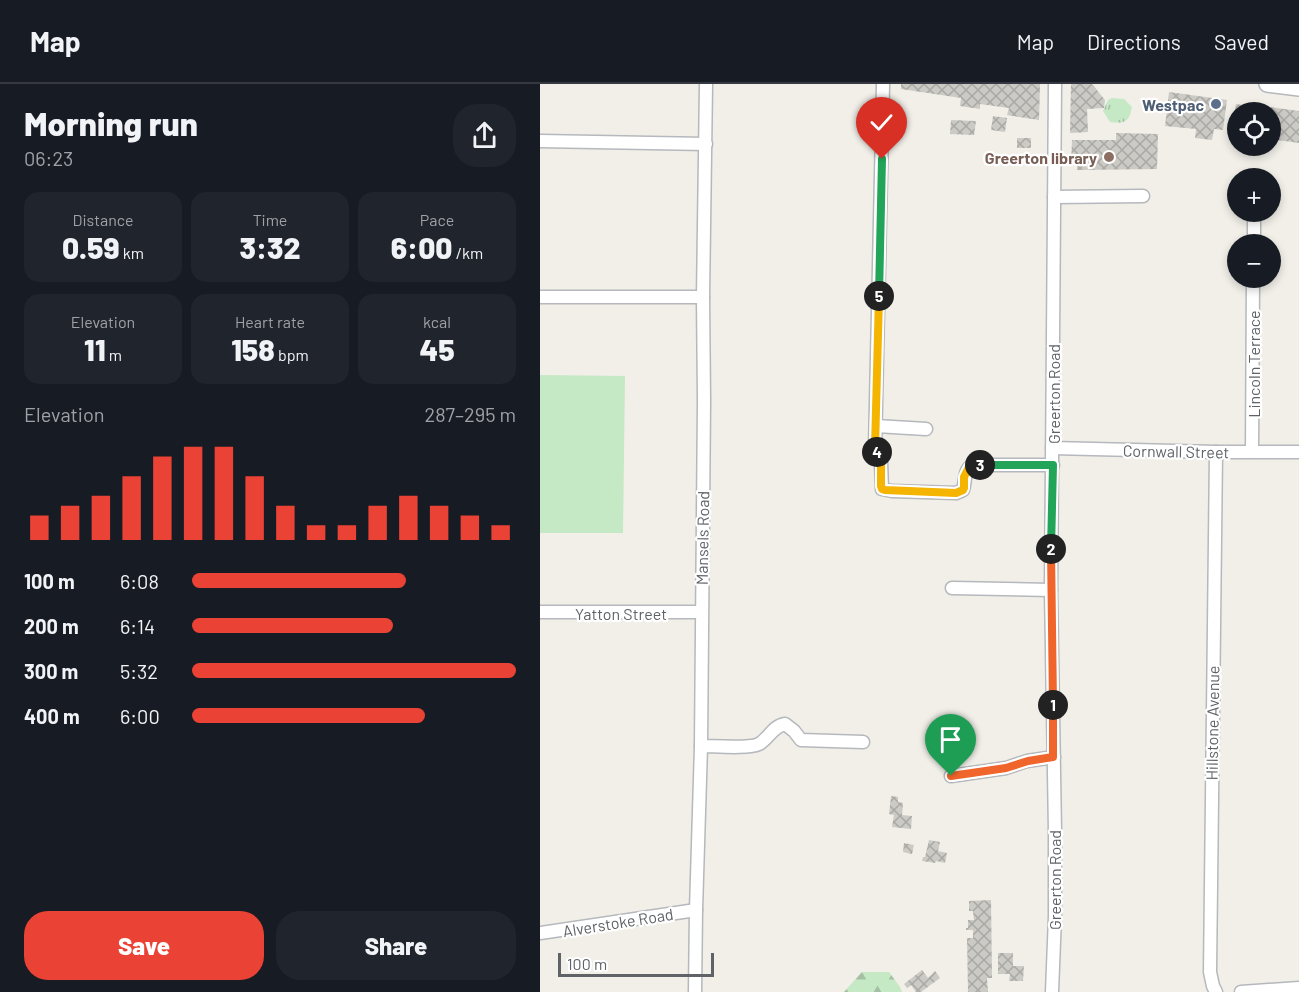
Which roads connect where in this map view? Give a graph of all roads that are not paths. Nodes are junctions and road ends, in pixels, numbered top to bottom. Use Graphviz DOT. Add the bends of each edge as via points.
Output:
graph roads {
  1 [pos="706,84"];
  2 [pos="883,84"];
  3 [pos="1055,84"];
  4 [pos="1267,84"];
  5 [pos="1299,88"];
  6 [pos="540,141"];
  7 [pos="706,144"];
  8 [pos="1143,196"];
  9 [pos="1054,197"];
  10 [pos="1253,288"];
  11 [pos="540,297"];
  12 [pos="703,297"];
  13 [pos="876,426"];
  14 [pos="926,429"];
  15 [pos="1052,448"];
  16 [pos="1252,451"];
  17 [pos="1216,452"];
  18 [pos="1299,452"];
  19 [pos="1053,465"];
  20 [pos="952,588"];
  21 [pos="1051,590"];
  22 [pos="540,612"];
  23 [pos="701,612"];
  24 [pos="863,742"];
  25 [pos="701,746"];
  26 [pos="1053,757"];
  27 [pos="951,776"];
  28 [pos="696,910"];
  29 [pos="540,933"];
  30 [pos="1299,988"];
  31 [pos="696,992"];
  32 [pos="1052,992"];
  33 [pos="1216,992"];
  34 [pos="1241,992"];
  1 -- 7 [label="street, Mansels Road"];
  2 -- 13 [label="street"];
  3 -- 9 [label="street, Greerton Road"];
  4 -- 5 [label="street"];
  6 -- 7 [label="street"];
  7 -- 12 [label="street, Mansels Road"];
  8 -- 9 [label="street"];
  9 -- 15 [label="street, Greerton Road"];
  10 -- 16 [label="street, Lincoln Terrace"];
  11 -- 12 [label="street"];
  12 -- 23 [label="street, Mansels Road"];
  13 -- 14 [label="street"];
  13 -- 19 [label="street" via="875,448 885,490 956,493 963,490 964,477 972,465"];
  15 -- 17 [label="street, Cornwall Street"];
  15 -- 19 [label="street, Greerton Road"];
  16 -- 17 [label="street, Cornwall Street"];
  16 -- 18 [label="street, Cornwall Street"];
  17 -- 33 [label="street, Hillstone Avenue" via="1210,972"];
  19 -- 21 [label="street, Greerton Road"];
  20 -- 21 [label="street"];
  21 -- 26 [label="street, Greerton Road"];
  22 -- 23 [label="street, Yatton Street"];
  23 -- 25 [label="street, Mansels Road"];
  24 -- 25 [label="street" via="801,740 785,724 754,746"];
  25 -- 28 [label="street, Mansels Road"];
  26 -- 27 [label="street"];
  26 -- 32 [label="street, Greerton Road"];
  28 -- 29 [label="street, Alverstoke Road"];
  28 -- 31 [label="street, Mansels Road"];
  30 -- 34 [label="street"];
}
